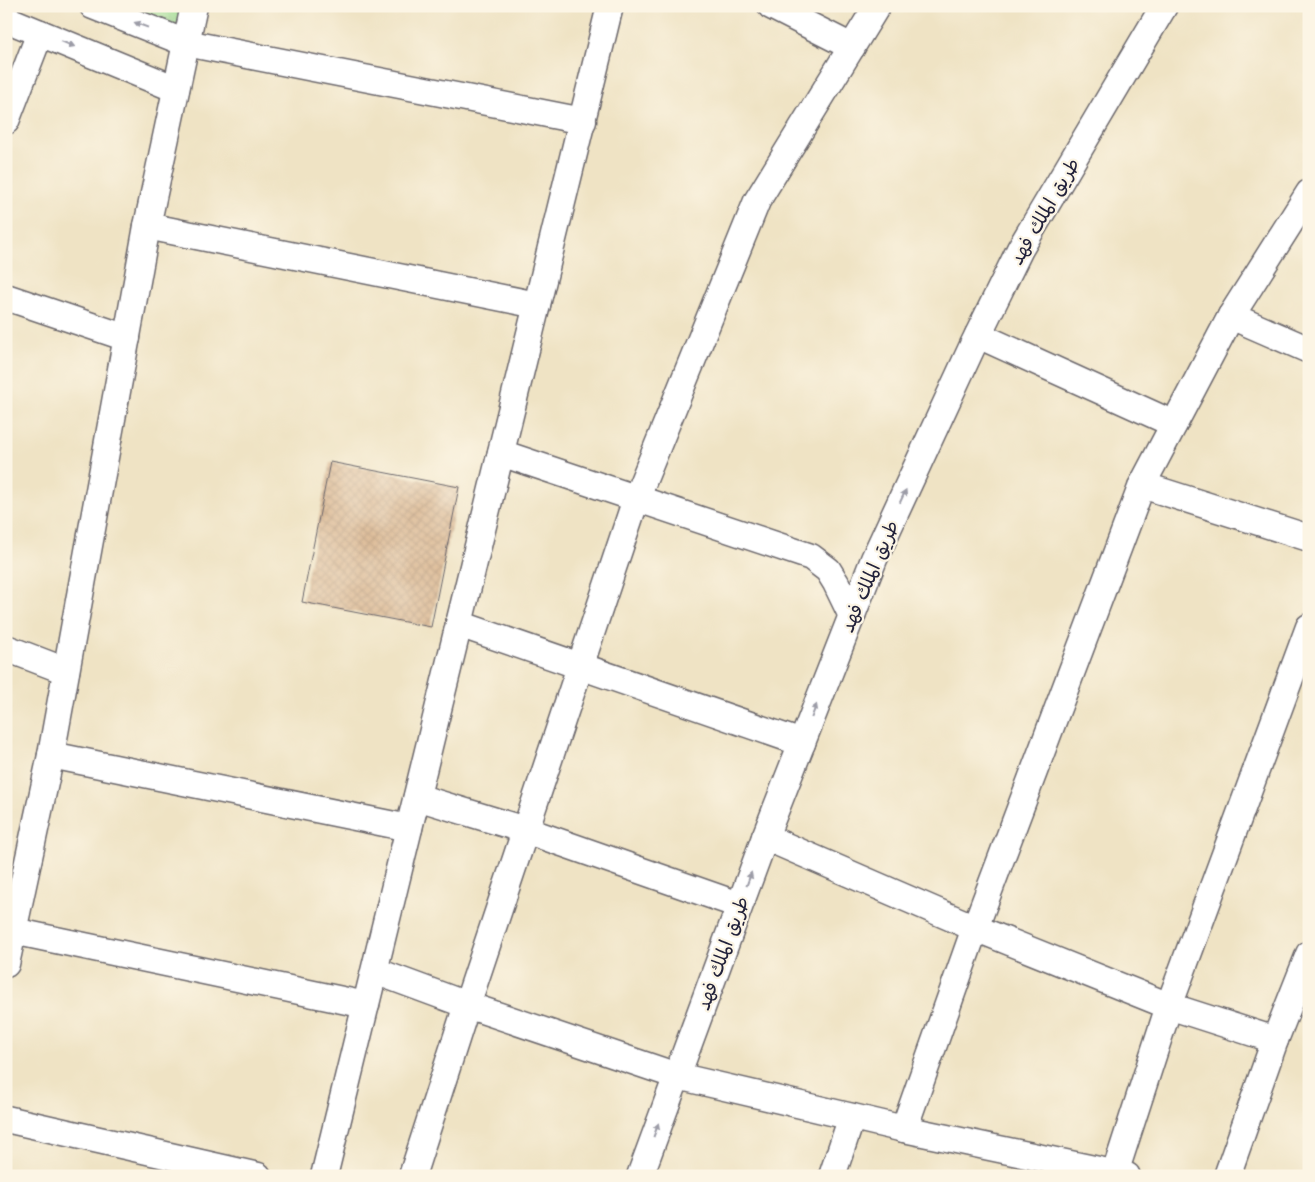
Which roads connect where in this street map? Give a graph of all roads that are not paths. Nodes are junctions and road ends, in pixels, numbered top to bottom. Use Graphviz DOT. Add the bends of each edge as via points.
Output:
graph roads {
  1 [pos="92,6"];
  2 [pos="194,6"];
  3 [pos="610,6"];
  4 [pos="771,6"];
  5 [pos="877,6"];
  6 [pos="1164,6"];
  7 [pos="6,19"];
  8 [pos="40,33"];
  9 [pos="186,43"];
  10 [pos="852,47"];
  11 [pos="176,89"];
  12 [pos="6,121"];
  13 [pos="582,121"];
  14 [pos="1309,194"];
  15 [pos="147,226"];
  16 [pos="6,297"];
  17 [pos="537,305"];
  18 [pos="1231,316"];
  19 [pos="978,335"];
  20 [pos="127,338"];
  21 [pos="1309,350"];
  22 [pos="1174,424"];
  23 [pos="501,453"];
  24 [pos="1142,485"];
  25 [pos="636,499"];
  26 [pos="1309,538"];
  27 [pos="852,616"];
  28 [pos="459,624"];
  29 [pos="1309,627"];
  30 [pos="6,648"];
  31 [pos="580,665"];
  32 [pos="66,671"];
  33 [pos="802,743"];
  34 [pos="51,755"];
  35 [pos="417,797"];
  36 [pos="409,828"];
  37 [pos="525,830"];
  38 [pos="764,837"];
  39 [pos="739,905"];
  40 [pos="975,928"];
  41 [pos="13,931"];
  42 [pos="1309,954"];
  43 [pos="6,964"];
  44 [pos="374,971"];
  45 [pos="366,1005"];
  46 [pos="467,1005"];
  47 [pos="1169,1006"];
  48 [pos="1275,1040"];
  49 [pos="676,1076"];
  50 [pos="852,1117"];
  51 [pos="6,1119"];
  52 [pos="904,1129"];
  53 [pos="1028,1166"];
  54 [pos="1121,1175"];
  55 [pos="258,1176"];
  56 [pos="324,1176"];
  57 [pos="412,1176"];
  58 [pos="640,1176"];
  59 [pos="832,1176"];
  60 [pos="1227,1176"];
  9 -- 1 [label="street, one-way"];
  2 -- 9 [label="street"];
  3 -- 13 [label="street"];
  4 -- 10 [label="street"];
  5 -- 10 [label="street"];
  6 -- 19 [label="street, طريق الملك فهد" via="1020,249"];
  7 -- 8 [label="street"];
  8 -- 11 [label="street, one-way"];
  8 -- 12 [label="street"];
  9 -- 11 [label="street"];
  9 -- 13 [label="street"];
  10 -- 25 [label="street" via="757,201"];
  11 -- 15 [label="street"];
  13 -- 17 [label="street"];
  14 -- 18 [label="street"];
  15 -- 17 [label="street"];
  15 -- 20 [label="street"];
  16 -- 20 [label="street"];
  17 -- 23 [label="street"];
  18 -- 21 [label="street"];
  18 -- 22 [label="street"];
  19 -- 22 [label="street"];
  27 -- 19 [label="street, طريق الملك فهد, one-way" via="874,559"];
  20 -- 32 [label="street"];
  22 -- 24 [label="street"];
  23 -- 25 [label="street"];
  23 -- 28 [label="street"];
  24 -- 26 [label="street"];
  24 -- 40 [label="street"];
  25 -- 27 [label="street" via="811,557 828,570"];
  25 -- 31 [label="street"];
  33 -- 27 [label="street, طريق الملك فهد, one-way"];
  28 -- 31 [label="street"];
  28 -- 35 [label="street"];
  29 -- 47 [label="street"];
  30 -- 32 [label="street"];
  31 -- 33 [label="street"];
  31 -- 37 [label="street"];
  32 -- 34 [label="street"];
  33 -- 38 [label="street, طريق الملك فهد"];
  34 -- 36 [label="street"];
  34 -- 41 [label="street"];
  35 -- 36 [label="street"];
  35 -- 37 [label="street"];
  36 -- 44 [label="street"];
  37 -- 39 [label="street"];
  37 -- 46 [label="street"];
  39 -- 38 [label="street, طريق الملك فهد, one-way"];
  38 -- 40 [label="street"];
  39 -- 49 [label="street, طريق الملك فهد"];
  40 -- 47 [label="street"];
  40 -- 52 [label="street"];
  41 -- 43 [label="street"];
  41 -- 45 [label="street"];
  42 -- 48 [label="street"];
  44 -- 45 [label="street"];
  44 -- 46 [label="street"];
  45 -- 56 [label="street"];
  46 -- 49 [label="street"];
  46 -- 57 [label="street"];
  47 -- 48 [label="street"];
  47 -- 54 [label="street"];
  48 -- 60 [label="street"];
  49 -- 50 [label="street"];
  58 -- 49 [label="street, طريق الملك فهد, one-way"];
  50 -- 52 [label="street"];
  50 -- 59 [label="street"];
  51 -- 55 [label="street"];
  52 -- 53 [label="street"];
  53 -- 54 [label="street"];
}
